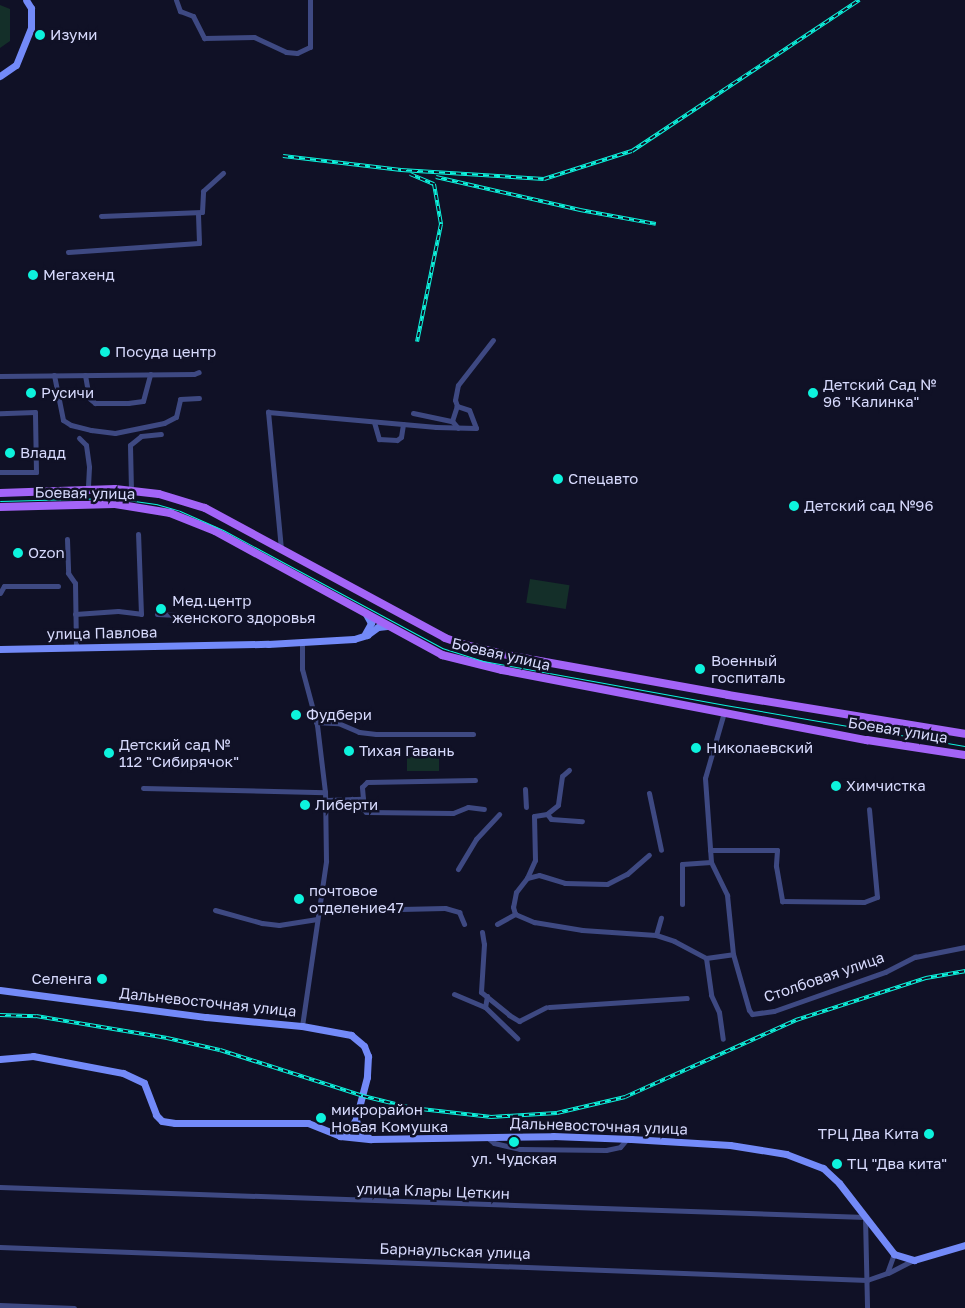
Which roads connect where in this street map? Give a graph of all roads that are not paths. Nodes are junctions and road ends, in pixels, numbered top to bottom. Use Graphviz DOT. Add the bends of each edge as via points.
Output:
graph roads {
  1 [pos="26,0"];
  2 [pos="176,0"];
  3 [pos="310,0"];
  4 [pos="0,76"];
  5 [pos="223,173"];
  6 [pos="198,213"];
  7 [pos="102,216"];
  8 [pos="68,252"];
  9 [pos="492,340"];
  10 [pos="199,372"];
  11 [pos="150,374"];
  12 [pos="54,375"];
  13 [pos="85,375"];
  14 [pos="0,376"];
  15 [pos="199,398"];
  16 [pos="457,406"];
  17 [pos="0,413"];
  18 [pos="413,413"];
  19 [pos="452,421"];
  20 [pos="374,422"];
  21 [pos="403,424"];
  22 [pos="458,428"];
  23 [pos="161,434"];
  24 [pos="79,438"];
  25 [pos="0,472"];
  26 [pos="88,489"];
  27 [pos="131,490"];
  28 [pos="0,493"];
  29 [pos="0,507"];
  30 [pos="138,534"];
  31 [pos="67,539"];
  32 [pos="281,549"];
  33 [pos="58,586"];
  34 [pos="0,593"];
  35 [pos="75,614"];
  36 [pos="157,614"];
  37 [pos="366,614"];
  38 [pos="178,615"];
  39 [pos="386,626"];
  40 [pos="354,639"];
  41 [pos="302,642"];
  42 [pos="76,647"];
  43 [pos="0,648"];
  44 [pos="728,695"];
  45 [pos="724,711"];
  46 [pos="316,722"];
  47 [pos="473,734"];
  48 [pos="965,734"];
  49 [pos="965,755"];
  50 [pos="569,770"];
  51 [pos="475,780"];
  52 [pos="142,788"];
  53 [pos="525,790"];
  54 [pos="325,792"];
  55 [pos="649,793"];
  56 [pos="352,799"];
  57 [pos="326,800"];
  58 [pos="526,807"];
  59 [pos="484,809"];
  60 [pos="870,809"];
  61 [pos="499,814"];
  62 [pos="547,814"];
  63 [pos="582,821"];
  64 [pos="661,850"];
  65 [pos="710,850"];
  66 [pos="649,855"];
  67 [pos="711,862"];
  68 [pos="458,869"];
  69 [pos="527,878"];
  70 [pos="682,904"];
  71 [pos="318,906"];
  72 [pos="215,910"];
  73 [pos="515,914"];
  74 [pos="661,918"];
  75 [pos="316,920"];
  76 [pos="464,924"];
  77 [pos="497,924"];
  78 [pos="482,932"];
  79 [pos="656,935"];
  80 [pos="965,947"];
  81 [pos="733,954"];
  82 [pos="706,958"];
  83 [pos="0,990"];
  84 [pos="454,994"];
  85 [pos="487,996"];
  86 [pos="687,998"];
  87 [pos="485,1007"];
  88 [pos="302,1026"];
  89 [pos="517,1038"];
  90 [pos="723,1038"];
  91 [pos="0,1059"];
  92 [pos="356,1119"];
  93 [pos="340,1136"];
  94 [pos="487,1136"];
  95 [pos="371,1139"];
  96 [pos="627,1139"];
  97 [pos="0,1187"];
  98 [pos="865,1217"];
  99 [pos="965,1245"];
  100 [pos="0,1247"];
  101 [pos="894,1254"];
  102 [pos="914,1260"];
  103 [pos="887,1273"];
  104 [pos="867,1280"];
  105 [pos="0,1305"];
  106 [pos="74,1308"];
  107 [pos="867,1308"];
  1 -- 4 [label="street" via="31,8 31,28 16,65"];
  2 -- 3 [label="street" via="180,11 193,16 204,38 254,37 286,52 297,53 310,46"];
  5 -- 6 [label="street" via="203,191 203,208"];
  6 -- 7 [label="street"];
  6 -- 8 [label="street" via="198,242"];
  9 -- 16 [label="street" via="462,377 458,385"];
  10 -- 11 [label="street"];
  11 -- 13 [label="street"];
  11 -- 13 [label="street" via="143,401 128,403 95,403 89,398"];
  12 -- 13 [label="street"];
  12 -- 14 [label="street"];
  12 -- 15 [label="street" via="63,420 92,430 115,432 164,423 176,417 180,399"];
  16 -- 19 [label="street"];
  16 -- 22 [label="street" via="469,410 476,428"];
  17 -- 25 [label="street" via="35,412 36,472"];
  18 -- 19 [label="street"];
  19 -- 22 [label="street"];
  20 -- 21 [label="street"];
  20 -- 21 [label="street" via="379,439 397,440"];
  20 -- 32 [label="street" via="268,412"];
  21 -- 22 [label="street"];
  23 -- 27 [label="street" via="142,436 130,445"];
  24 -- 26 [label="street" via="86,445"];
  26 -- 27 [label="main road, Боевая улица"];
  26 -- 28 [label="main road, Боевая улица"];
  27 -- 32 [label="main road, Боевая улица" via="159,494 205,508"];
  29 -- 37 [label="main road, Боевая улица" via="115,504 170,513 215,531"];
  30 -- 35 [label="street" via="141,614 118,611"];
  31 -- 35 [label="street" via="68,572 75,583"];
  32 -- 44 [label="main road, Боевая улица" via="445,638 465,645"];
  33 -- 34 [label="street" via="4,586"];
  35 -- 42 [label="street"];
  36 -- 38 [label="street"];
  37 -- 39 [label="main road, Боевая улица"];
  37 -- 40 [label="street" via="370,628"];
  39 -- 40 [label="street, улица Павлова" via="378,626 367,635"];
  39 -- 45 [label="main road, Боевая улица" via="442,656"];
  40 -- 41 [label="street, улица Павлова"];
  41 -- 42 [label="street, улица Павлова"];
  41 -- 46 [label="street" via="302,670"];
  42 -- 43 [label="street, улица Павлова"];
  44 -- 45 [label="main road, Столбовая улица"];
  44 -- 48 [label="main road, Боевая улица"];
  45 -- 49 [label="main road, Боевая улица" via="867,740"];
  45 -- 65 [label="street, Столбовая улица" via="705,778"];
  46 -- 47 [label="street" via="338,723 359,732 376,734"];
  46 -- 54 [label="street"];
  50 -- 62 [label="street" via="562,776 558,805"];
  51 -- 56 [label="street" via="367,782 362,787 363,799"];
  52 -- 54 [label="street"];
  53 -- 58 [label="street"];
  54 -- 57 [label="street"];
  55 -- 64 [label="street"];
  56 -- 57 [label="street"];
  56 -- 59 [label="street" via="366,812 453,813 468,807"];
  57 -- 71 [label="street" via="326,860"];
  60 -- 65 [label="street" via="877,896 864,902 782,901 776,866 777,850"];
  61 -- 68 [label="street" via="476,839"];
  62 -- 63 [label="street" via="551,819"];
  62 -- 69 [label="street" via="534,816 535,860"];
  65 -- 67 [label="street, Столбовая улица"];
  66 -- 69 [label="street" via="628,874 607,884 565,883 539,875"];
  67 -- 70 [label="street" via="682,864"];
  67 -- 81 [label="street, Столбовая улица" via="727,895"];
  69 -- 73 [label="street" via="516,892"];
  71 -- 75 [label="street"];
  71 -- 76 [label="street" via="357,910 445,908 459,912"];
  72 -- 75 [label="street" via="279,926"];
  73 -- 77 [label="street"];
  73 -- 79 [label="street" via="534,922 582,930"];
  74 -- 79 [label="street"];
  75 -- 88 [label="street"];
  78 -- 85 [label="street" via="481,992"];
  79 -- 82 [label="street"];
  80 -- 81 [label="street, Столбовая улица" via="915,957 885,972 757,1014 749,1010"];
  81 -- 82 [label="street"];
  82 -- 90 [label="street" via="710,995 719,1012"];
  83 -- 88 [label="street, Дальневосточная улица"];
  84 -- 87 [label="street"];
  85 -- 86 [label="street" via="508,1015 519,1020 548,1007"];
  85 -- 87 [label="street"];
  87 -- 89 [label="street"];
  88 -- 92 [label="street, Дальневосточная улица" via="351,1034 364,1046 369,1067"];
  91 -- 93 [label="street, Дальневосточная улица" via="33,1056 123,1073 144,1083 156,1115 162,1121 308,1123"];
  92 -- 93 [label="street, Дальневосточная улица"];
  92 -- 95 [label="street" via="358,1129"];
  93 -- 95 [label="street, Дальневосточная улица"];
  94 -- 95 [label="street, Дальневосточная улица"];
  94 -- 96 [label="street, Дальневосточная улица"];
  94 -- 96 [label="street" via="494,1143 529,1149 606,1150 620,1147"];
  96 -- 98 [label="street, Дальневосточная улица" via="730,1145 786,1154 823,1168 840,1183"];
  97 -- 98 [label="street, улица Клары Цеткин"];
  98 -- 101 [label="street"];
  98 -- 104 [label="street"];
  99 -- 102 [label="street"];
  100 -- 104 [label="street, Барнаульская улица"];
  101 -- 102 [label="street"];
  101 -- 103 [label="street"];
  102 -- 103 [label="street, Барнаульская улица"];
  103 -- 104 [label="street, Барнаульская улица"];
  104 -- 107 [label="street"];
  105 -- 106 [label="street"];
}
